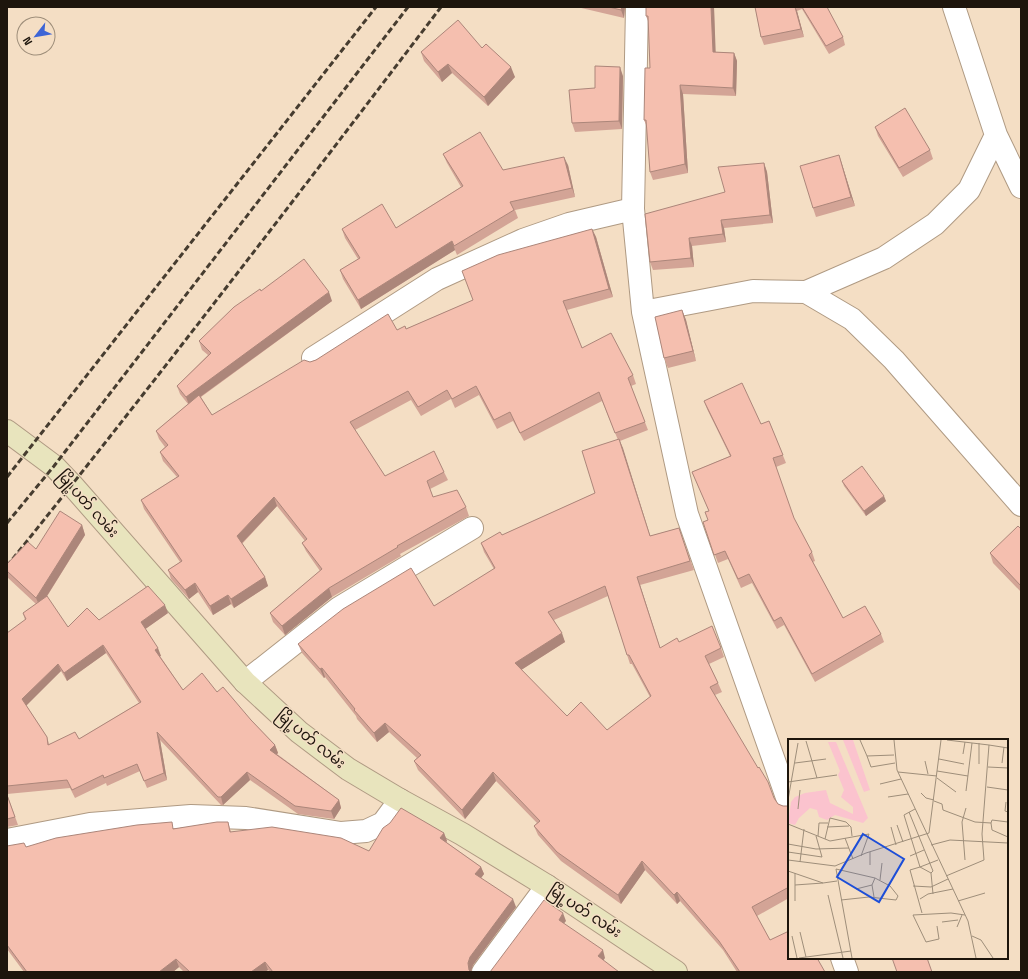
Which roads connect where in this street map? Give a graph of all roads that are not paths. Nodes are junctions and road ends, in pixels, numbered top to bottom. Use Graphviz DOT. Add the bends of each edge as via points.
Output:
graph roads {
  1 [pos="637,7"];
  2 [pos="954,7"];
  3 [pos="996,135"];
  4 [pos="1021,187"];
  5 [pos="633,209"];
  6 [pos="806,292"];
  7 [pos="643,312"];
  8 [pos="313,358"];
  9 [pos="7,431"];
  10 [pos="1021,505"];
  11 [pos="472,528"];
  12 [pos="245,682"];
  13 [pos="400,800"];
  14 [pos="788,800"];
  15 [pos="7,840"];
  16 [pos="547,886"];
  17 [pos="842,959"];
  18 [pos="482,972"];
  19 [pos="676,972"];
  20 [pos="847,972"];
  1 -- 5 [label="street"];
  2 -- 3 [label="street"];
  3 -- 4 [label="street"];
  3 -- 6 [label="street" via="969,190 934,224 884,258"];
  5 -- 7 [label="street"];
  5 -- 8 [label="street" via="569,224 523,240 437,279"];
  6 -- 7 [label="street" via="753,291"];
  6 -- 10 [label="street" via="852,319 894,360"];
  7 -- 14 [label="street" via="687,514"];
  9 -- 12 [label="street, မြို့ပတ် လမ်း" via="54,466"];
  11 -- 12 [label="street" via="339,608"];
  12 -- 13 [label="street, မြို့ပတ် လမ်း" via="299,732 342,764"];
  13 -- 15 [label="street" via="383,822 366,831 341,833 246,818 191,816 90,824"];
  13 -- 16 [label="street, မြို့ပတ် လမ်း"];
  16 -- 18 [label="street"];
  16 -- 19 [label="street, မြို့ပတ် လမ်း"];
  17 -- 20 [label="street"];
}
